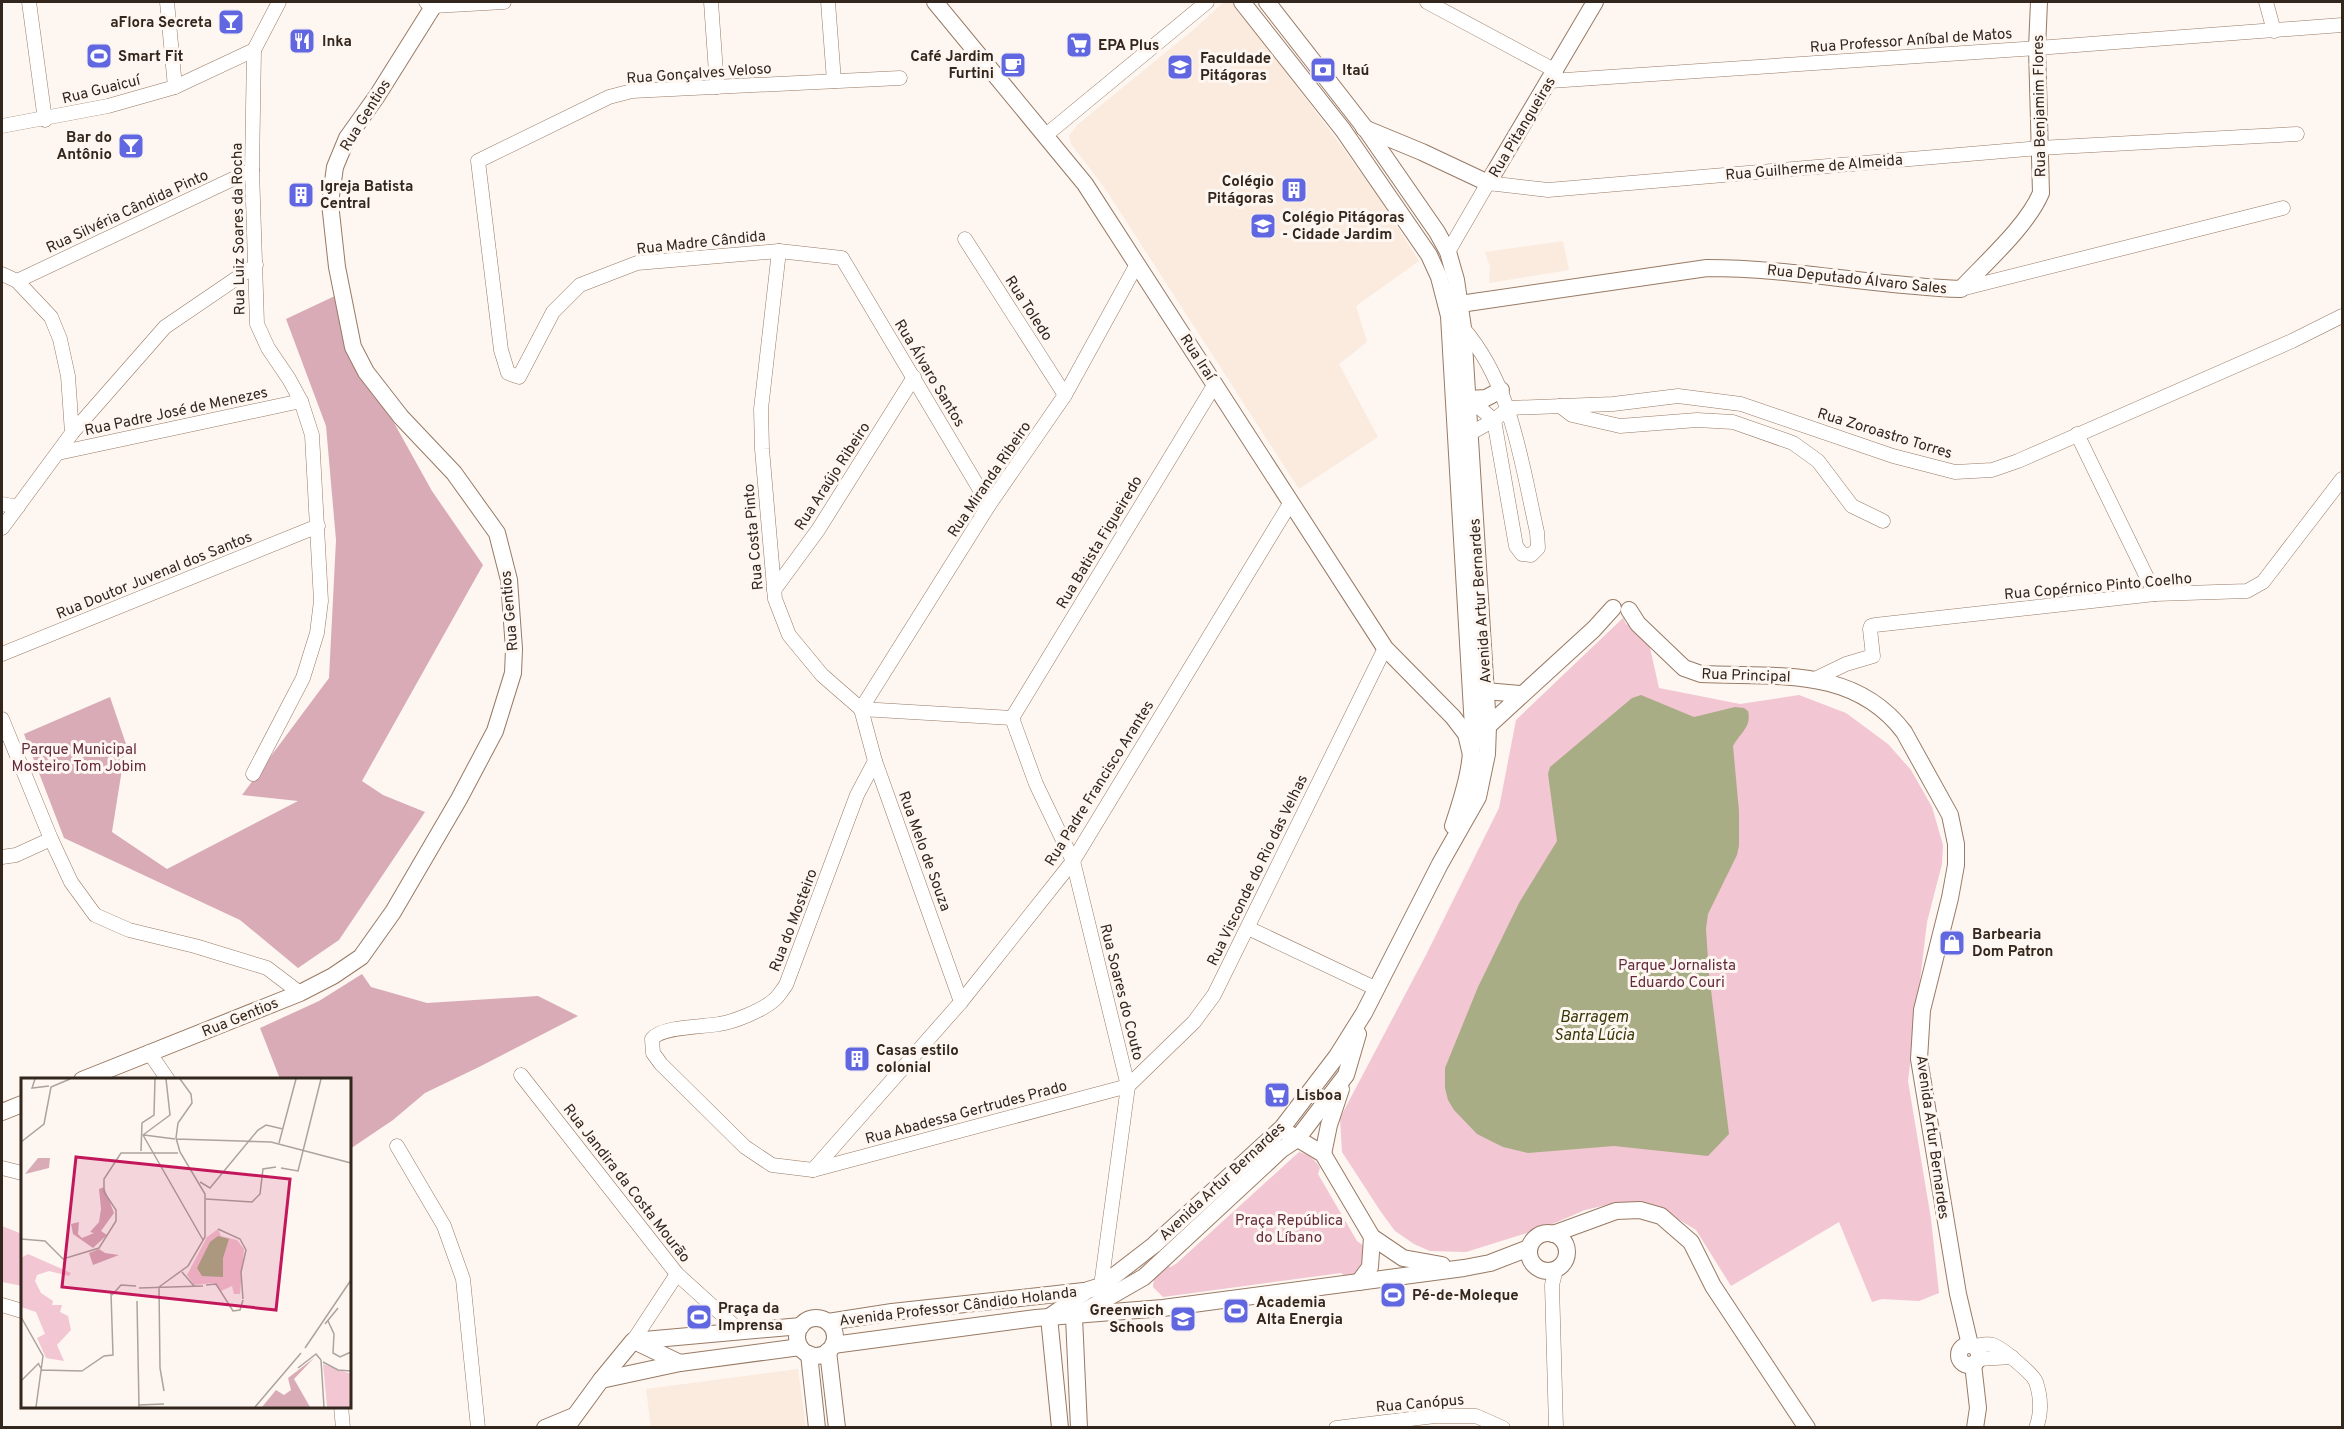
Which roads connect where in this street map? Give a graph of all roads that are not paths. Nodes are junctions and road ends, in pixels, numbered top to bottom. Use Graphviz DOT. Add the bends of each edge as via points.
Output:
graph roads {
  1 [pos="29,2"];
  2 [pos="167,2"];
  3 [pos="279,2"];
  4 [pos="504,2"];
  5 [pos="711,2"];
  6 [pos="828,2"];
  7 [pos="935,2"];
  8 [pos="1207,2"];
  9 [pos="1242,2"];
  10 [pos="1267,2"];
  11 [pos="1426,2"];
  12 [pos="1595,2"];
  13 [pos="2039,2"];
  14 [pos="2266,2"];
  15 [pos="432,3"];
  16 [pos="2343,25"];
  17 [pos="2274,30"];
  18 [pos="2037,48"];
  19 [pos="254,50"];
  20 [pos="1552,76"];
  21 [pos="900,78"];
  22 [pos="834,81"];
  23 [pos="175,87"];
  24 [pos="717,87"];
  25 [pos="45,120"];
  26 [pos="2,126"];
  27 [pos="1365,128"];
  28 [pos="1343,130"];
  29 [pos="2297,134"];
  30 [pos="1046,135"];
  31 [pos="2039,148"];
  32 [pos="252,170"];
  33 [pos="1488,183"];
  34 [pos="2283,208"];
  35 [pos="965,239"];
  36 [pos="779,251"];
  37 [pos="1448,252"];
  38 [pos="842,258"];
  39 [pos="1137,264"];
  40 [pos="256,265"];
  41 [pos="2,274"];
  42 [pos="17,281"];
  43 [pos="1961,289"];
  44 [pos="1460,304"];
  45 [pos="2343,316"];
  46 [pos="1463,328"];
  47 [pos="1452,371"];
  48 [pos="508,373"];
  49 [pos="914,377"];
  50 [pos="1215,384"];
  51 [pos="1501,390"];
  52 [pos="1065,395"];
  53 [pos="1469,399"];
  54 [pos="301,401"];
  55 [pos="1560,406"];
  56 [pos="1509,408"];
  57 [pos="1494,420"];
  58 [pos="72,433"];
  59 [pos="1471,433"];
  60 [pos="2077,434"];
  61 [pos="58,453"];
  62 [pos="2342,480"];
  63 [pos="1292,502"];
  64 [pos="2,504"];
  65 [pos="989,506"];
  66 [pos="18,507"];
  67 [pos="1883,521"];
  68 [pos="318,526"];
  69 [pos="2,528"];
  70 [pos="1537,532"];
  71 [pos="1515,540"];
  72 [pos="774,590"];
  73 [pos="2155,594"];
  74 [pos="1385,648"];
  75 [pos="2,654"];
  76 [pos="1874,656"];
  77 [pos="1809,678"];
  78 [pos="1485,691"];
  79 [pos="1520,694"];
  80 [pos="1472,703"];
  81 [pos="861,709"];
  82 [pos="1453,717"];
  83 [pos="1012,718"];
  84 [pos="2,719"];
  85 [pos="1480,727"];
  86 [pos="1479,757"];
  87 [pos="875,761"];
  88 [pos="253,774"];
  89 [pos="51,839"];
  90 [pos="2,857"];
  91 [pos="1073,861"];
  92 [pos="1248,928"];
  93 [pos="1377,989"];
  94 [pos="300,993"];
  95 [pos="962,1002"];
  96 [pos="1364,1013"];
  97 [pos="149,1052"];
  98 [pos="521,1075"];
  99 [pos="1346,1075"];
  100 [pos="87,1078"];
  101 [pos="167,1078"];
  102 [pos="1128,1086"];
  103 [pos="21,1104"];
  104 [pos="2,1112"];
  105 [pos="1282,1128"];
  106 [pos="1297,1139"];
  107 [pos="397,1146"];
  108 [pos="1323,1154"];
  109 [pos="2,1168"];
  110 [pos="813,1170"];
  111 [pos="21,1173"];
  112 [pos="1372,1237"];
  113 [pos="1558,1237"];
  114 [pos="1154,1245"];
  115 [pos="1530,1255"];
  116 [pos="1464,1268"];
  117 [pos="1551,1270"];
  118 [pos="677,1274"];
  119 [pos="1144,1277"];
  120 [pos="1359,1282"];
  121 [pos="1095,1288"];
  122 [pos="2,1305"];
  123 [pos="1162,1308"];
  124 [pos="21,1311"];
  125 [pos="1049,1317"];
  126 [pos="1074,1317"];
  127 [pos="828,1322"];
  128 [pos="801,1326"];
  129 [pos="740,1331"];
  130 [pos="633,1341"];
  131 [pos="831,1348"];
  132 [pos="804,1351"];
  133 [pos="1971,1354"];
  134 [pos="680,1363"];
  135 [pos="601,1380"];
  136 [pos="341,1408"];
  137 [pos="571,1421"];
  138 [pos="343,1428"];
  139 [pos="478,1428"];
  140 [pos="545,1428"];
  141 [pos="817,1428"];
  142 [pos="837,1428"];
  143 [pos="1060,1428"];
  144 [pos="1079,1428"];
  145 [pos="1336,1428"];
  146 [pos="1503,1428"];
  147 [pos="1556,1428"];
  148 [pos="1807,1428"];
  149 [pos="1975,1428"];
  150 [pos="2036,1428"];
  1 -- 25 [label="street"];
  2 -- 23 [label="street"];
  3 -- 19 [label="street"];
  4 -- 15 [label="street"];
  5 -- 24 [label="street"];
  6 -- 22 [label="street"];
  7 -- 30 [label="street, Rua Iraí"];
  8 -- 30 [label="street"];
  9 -- 28 [label="street, Avenida Artur Bernardes"];
  10 -- 27 [label="street, Avenida Artur Bernardes"];
  11 -- 20 [label="street"];
  12 -- 20 [label="street, Rua Pitangueiras"];
  13 -- 18 [label="street, Rua Benjamim Flores"];
  14 -- 17 [label="street"];
  15 -- 94 [label="street, Rua Gentios" via="377,96 347,138 335,167 330,204 337,267 353,347 366,372 454,473 497,533 508,580 513,673 495,731 393,912 362,957"];
  16 -- 17 [label="street, Rua Professor Aníbal de Matos"];
  17 -- 18 [label="street, Rua Professor Aníbal de Matos"];
  18 -- 20 [label="street, Rua Professor Aníbal de Matos"];
  18 -- 31 [label="street, Rua Benjamim Flores"];
  19 -- 23 [label="street, Rua Guaicuí"];
  19 -- 32 [label="street, Rua Luiz Soares da Rocha"];
  20 -- 33 [label="street, Rua Pitangueiras"];
  21 -- 22 [label="street, Rua Gonçalves Veloso"];
  22 -- 24 [label="street, Rua Gonçalves Veloso"];
  23 -- 25 [label="street, Rua Guaicuí"];
  24 -- 48 [label="street, Rua Gonçalves Veloso" via="632,91 609,98 478,161 501,350"];
  25 -- 26 [label="street, Rua Guaicuí"];
  27 -- 28 [label="street, Rua Guilherme de Almeida"];
  27 -- 33 [label="street, Rua Guilherme de Almeida"];
  27 -- 37 [label="street, Avenida Artur Bernardes"];
  28 -- 47 [label="street, Avenida Artur Bernardes" via="1429,255 1439,277 1449,316"];
  29 -- 31 [label="street, Rua Guilherme de Almeida"];
  30 -- 39 [label="street, Rua Iraí" via="1085,184"];
  31 -- 33 [label="street, Rua Guilherme de Almeida" via="1548,190"];
  31 -- 43 [label="street, Rua Benjamim Flores" via="2041,193 2035,207"];
  32 -- 40 [label="street, Rua Luiz Soares da Rocha"];
  32 -- 42 [label="street, Rua Silvéria Cândida Pinto"];
  33 -- 37 [label="street, Rua Pitangueiras"];
  34 -- 43 [label="street, Rua Deputado Álvaro Sales"];
  35 -- 52 [label="street, Rua Toledo"];
  36 -- 38 [label="street, Rua Madre Cândida"];
  36 -- 48 [label="street, Rua Madre Cândida" via="637,263 580,285 553,312 519,376"];
  36 -- 72 [label="street, Rua Costa Pinto" via="761,409"];
  37 -- 44 [label="street, Avenida Artur Bernardes"];
  38 -- 49 [label="street, Rua Álvaro Santos"];
  39 -- 50 [label="street, Rua Iraí"];
  39 -- 52 [label="street, Rua Miranda Ribeiro"];
  40 -- 54 [label="street, Rua Luiz Soares da Rocha" via="257,324"];
  40 -- 58 [label="street" via="165,327"];
  41 -- 42 [label="street"];
  42 -- 58 [label="street" via="51,317 60,339 68,376"];
  43 -- 44 [label="street, Rua Deputado Álvaro Sales" via="1749,268 1707,268"];
  44 -- 46 [label="street, Avenida Artur Bernardes"];
  45 -- 60 [label="street, Rua Zoroastro Torres"];
  46 -- 51 [label="street"];
  46 -- 53 [label="street, Avenida Artur Bernardes"];
  47 -- 53 [label="street"];
  47 -- 80 [label="street, Avenida Artur Bernardes"];
  49 -- 65 [label="street, Rua Álvaro Santos"];
  49 -- 72 [label="street, Rua Araújo Ribeiro" via="818,530"];
  50 -- 63 [label="street, Rua Iraí"];
  50 -- 83 [label="street, Rua Batista Figueiredo"];
  51 -- 53 [label="street" via="1486,398"];
  51 -- 56 [label="street"];
  52 -- 65 [label="street, Rua Miranda Ribeiro"];
  53 -- 57 [label="street"];
  53 -- 59 [label="street, Avenida Artur Bernardes"];
  54 -- 61 [label="street, Rua Padre José de Menezes"];
  54 -- 68 [label="street, Rua Luiz Soares da Rocha" via="312,435"];
  55 -- 56 [label="street, Rua Zoroastro Torres"];
  55 -- 60 [label="street, Rua Zoroastro Torres" via="1678,396 1741,404 1893,456 1955,472 1992,470"];
  55 -- 67 [label="street" via="1572,416 1620,426 1697,420 1733,422 1793,443 1818,461 1852,506"];
  56 -- 57 [label="street"];
  56 -- 70 [label="street"];
  57 -- 59 [label="street"];
  57 -- 71 [label="street"];
  58 -- 61 [label="street"];
  59 -- 78 [label="street, Avenida Artur Bernardes"];
  60 -- 73 [label="street"];
  61 -- 66 [label="street"];
  62 -- 73 [label="street, Rua Copérnico Pinto Coelho" via="2256,587 2247,591"];
  63 -- 74 [label="street, Rua Iraí"];
  63 -- 91 [label="street, Rua Padre Francisco Arantes"];
  64 -- 66 [label="street"];
  65 -- 81 [label="street, Rua Miranda Ribeiro"];
  66 -- 69 [label="street"];
  68 -- 75 [label="street, Rua Doutor Juvenal dos Santos"];
  68 -- 88 [label="street, Rua Luiz Soares da Rocha" via="321,601 317,633 303,678"];
  70 -- 71 [label="street"];
  70 -- 71 [label="street" via="1538,548 1531,555 1522,554"];
  72 -- 81 [label="street, Rua Costa Pinto" via="789,635 822,675"];
  73 -- 76 [label="street, Rua Copérnico Pinto Coelho" via="1875,625 1870,629"];
  74 -- 82 [label="street, Rua Iraí"];
  74 -- 92 [label="street, Rua Visconde do Rio das Velhas"];
  76 -- 77 [label="street, Rua Principal"];
  77 -- 79 [label="street, Rua Principal" via="1691,672 1624,616 1594,629"];
  77 -- 133 [label="street, Avenida Artur Bernardes" via="1847,688 1894,719 1950,815 1956,866 1925,991 1919,1059"];
  78 -- 79 [label="street"];
  78 -- 85 [label="street, Avenida Artur Bernardes"];
  79 -- 85 [label="street"];
  80 -- 82 [label="street"];
  80 -- 85 [label="street, Avenida Artur Bernardes"];
  81 -- 83 [label="street"];
  81 -- 87 [label="street, Rua Melo de Souza"];
  82 -- 85 [label="street"];
  82 -- 86 [label="street, Rua Iraí"];
  83 -- 91 [label="street, Rua Soares do Couto" via="1036,784"];
  84 -- 89 [label="street"];
  85 -- 86 [label="street, Avenida Artur Bernardes"];
  86 -- 93 [label="street, Avenida Artur Bernardes" via="1478,796"];
  87 -- 95 [label="street, Rua Melo de Souza"];
  87 -- 110 [label="street, Rua do Mosteiro" via="857,795 786,986 774,1000 745,1016 722,1024 666,1031 652,1039 653,1053 661,1064 745,1147 772,1165"];
  89 -- 90 [label="street"];
  89 -- 94 [label="street" via="71,882 95,915 129,930 267,968"];
  91 -- 95 [label="street, Rua Padre Francisco Arantes"];
  91 -- 102 [label="street, Rua Soares do Couto"];
  92 -- 93 [label="street"];
  92 -- 102 [label="street, Rua Visconde do Rio das Velhas" via="1214,995 1194,1022"];
  93 -- 96 [label="street, Avenida Artur Bernardes"];
  94 -- 97 [label="street, Rua Gentios"];
  95 -- 110 [label="street, Rua Padre Francisco Arantes"];
  96 -- 99 [label="street, Avenida Artur Bernardes"];
  96 -- 105 [label="street, Avenida Artur Bernardes"];
  97 -- 100 [label="street, Rua Gentios"];
  97 -- 101 [label="street"];
  98 -- 118 [label="street, Rua Jandira da Costa Mourão"];
  99 -- 106 [label="street, Avenida Artur Bernardes"];
  99 -- 108 [label="street"];
  102 -- 110 [label="street, Rua Abadessa Gertrudes Prado"];
  102 -- 121 [label="street, Rua Soares do Couto"];
  103 -- 104 [label="street"];
  105 -- 106 [label="street"];
  105 -- 114 [label="street, Avenida Artur Bernardes"];
  106 -- 108 [label="street"];
  106 -- 119 [label="street, Avenida Artur Bernardes"];
  107 -- 139 [label="street" via="444,1226 463,1279"];
  108 -- 112 [label="street"];
  109 -- 111 [label="street"];
  112 -- 116 [label="street" via="1403,1258"];
  112 -- 120 [label="street" via="1370,1267"];
  113 -- 115 [label="street" via="1541,1234 1531,1242"];
  113 -- 117 [label="street" via="1566,1246 1566,1257 1561,1266"];
  113 -- 148 [label="street" via="1616,1211 1661,1216 1691,1242 1713,1286"];
  114 -- 119 [label="street"];
  114 -- 121 [label="street, Avenida Artur Bernardes"];
  115 -- 116 [label="street"];
  115 -- 117 [label="street" via="1540,1270"];
  116 -- 120 [label="street, Avenida Professor Cândido Holanda"];
  117 -- 147 [label="street"];
  118 -- 129 [label="street, Rua Jandira da Costa Mourão"];
  118 -- 130 [label="street"];
  119 -- 123 [label="street" via="1146,1298"];
  119 -- 126 [label="street, Avenida Artur Bernardes"];
  120 -- 123 [label="street, Avenida Professor Cândido Holanda"];
  121 -- 125 [label="street, Avenida Artur Bernardes"];
  121 -- 127 [label="street, Avenida Professor Cândido Holanda"];
  122 -- 124 [label="street"];
  123 -- 126 [label="street, Avenida Professor Cândido Holanda"];
  125 -- 126 [label="street, Avenida Professor Cândido Holanda"];
  125 -- 131 [label="street, Avenida Professor Cândido Holanda" via="894,1335"];
  125 -- 143 [label="street"];
  126 -- 144 [label="street"];
  127 -- 128 [label="street" via="811,1318"];
  127 -- 131 [label="street" via="834,1331"];
  128 -- 129 [label="street"];
  128 -- 132 [label="street" via="797,1336"];
  129 -- 130 [label="street"];
  130 -- 134 [label="street"];
  130 -- 135 [label="street"];
  131 -- 132 [label="street" via="822,1355"];
  131 -- 142 [label="street"];
  132 -- 134 [label="street"];
  132 -- 141 [label="street"];
  133 -- 149 [label="street, Avenida Artur Bernardes" via="1978,1408"];
  133 -- 150 [label="street" via="2013,1357 2035,1379 2041,1402"];
  134 -- 135 [label="street"];
  135 -- 137 [label="street"];
  136 -- 138 [label="street"];
  137 -- 140 [label="street"];
  145 -- 146 [label="street, Rua Canópus" via="1435,1416 1476,1416"];
}
